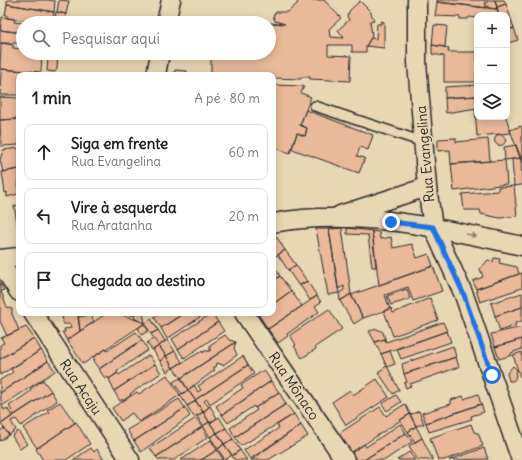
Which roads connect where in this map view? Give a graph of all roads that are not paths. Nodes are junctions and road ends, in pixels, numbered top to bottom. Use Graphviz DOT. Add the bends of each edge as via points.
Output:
graph roads {
  1 [pos="171,0"];
  2 [pos="418,0"];
  3 [pos="168,16"];
  4 [pos="159,60"];
  5 [pos="157,72"];
  6 [pos="315,106"];
  7 [pos="423,142"];
  8 [pos="427,187"];
  9 [pos="332,217"];
  10 [pos="276,223"];
  11 [pos="433,227"];
  12 [pos="522,246"];
  13 [pos="16,258"];
  14 [pos="0,261"];
  15 [pos="16,287"];
  16 [pos="34,316"];
  17 [pos="246,316"];
  18 [pos="130,460"];
  19 [pos="344,460"];
  20 [pos="521,460"];
  1 -- 3 [label="street"];
  2 -- 7 [label="street, Rua Evangelina" via="417,62"];
  4 -- 5 [label="street"];
  6 -- 7 [label="lane"];
  7 -- 8 [label="street, Rua Evangelina"];
  8 -- 9 [label="street"];
  8 -- 11 [label="street, Rua Evangelina"];
  9 -- 10 [label="street"];
  9 -- 11 [label="street"];
  11 -- 12 [label="street, one-way"];
  11 -- 20 [label="street, Rua Evangelina" via="464,295"];
  13 -- 14 [label="street"];
  14 -- 15 [label="street"];
  16 -- 18 [label="street, Rua Acaju"];
  17 -- 19 [label="street, Rua Mônaco"];
}
